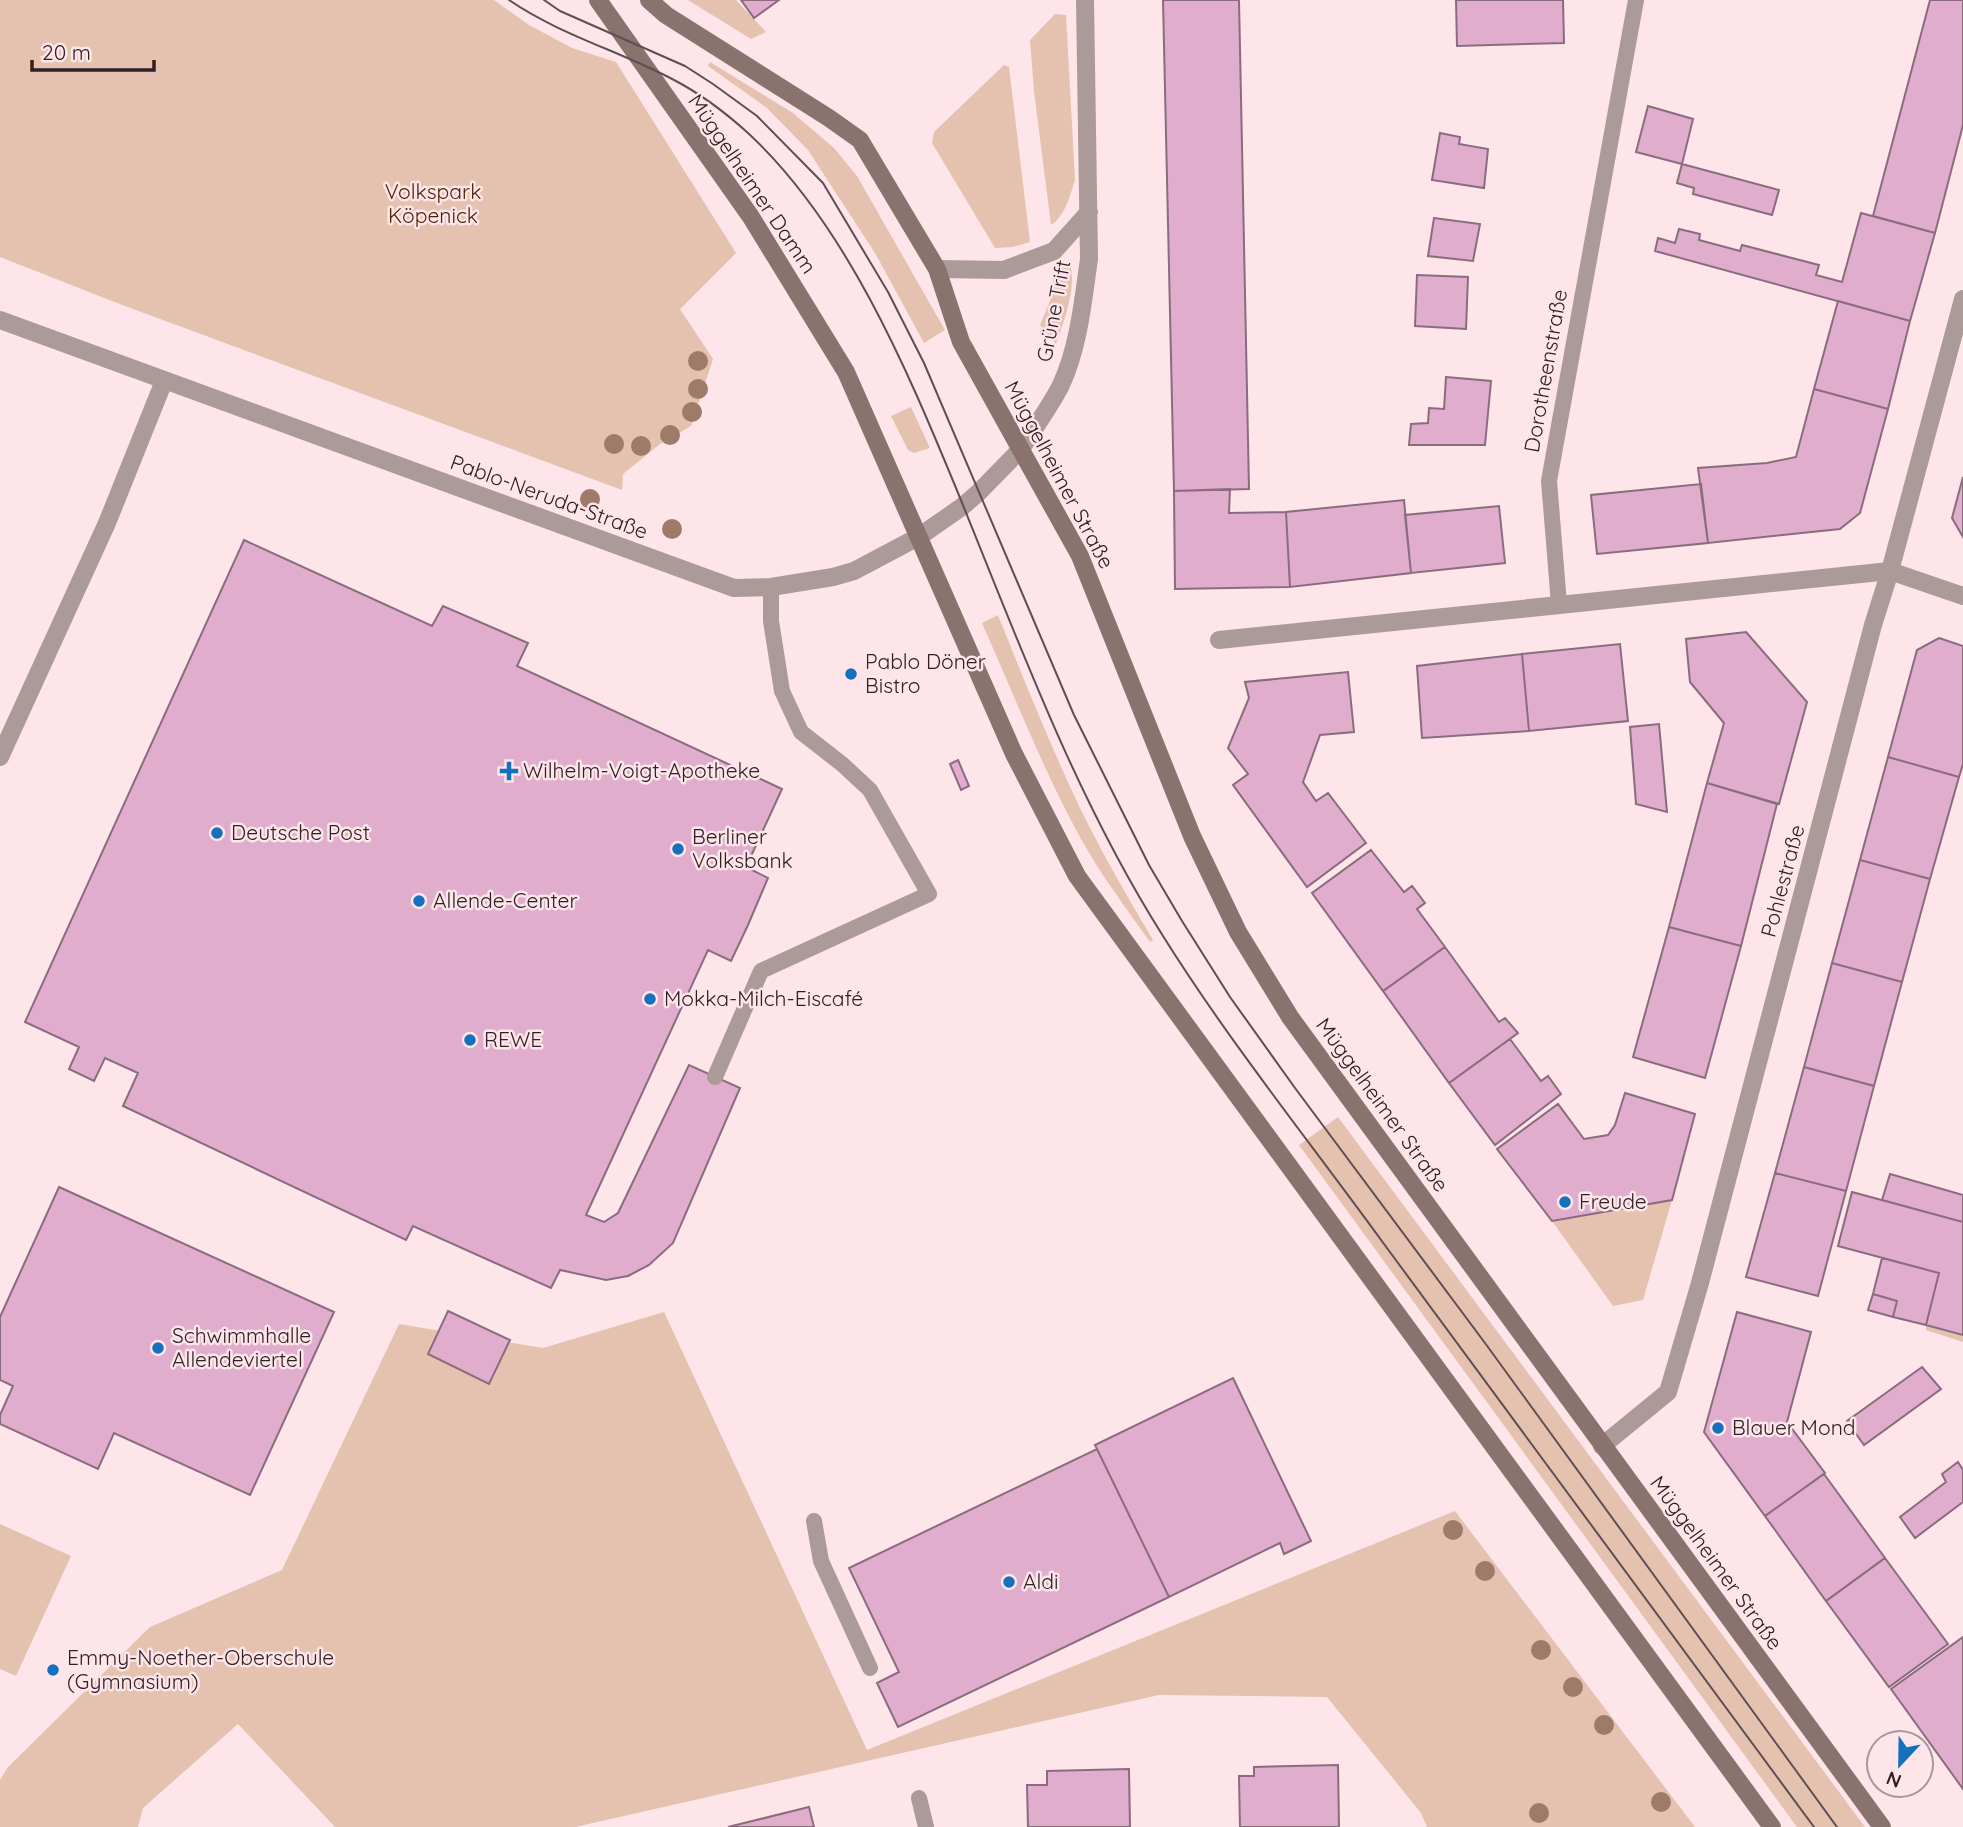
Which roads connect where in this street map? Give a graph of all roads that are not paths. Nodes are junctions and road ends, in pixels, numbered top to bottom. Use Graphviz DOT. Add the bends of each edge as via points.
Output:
graph roads {
  1 [pos="598,0"];
  2 [pos="649,0"];
  3 [pos="1085,0"];
  4 [pos="1636,0"];
  5 [pos="1089,212"];
  6 [pos="937,269"];
  7 [pos="1963,299"];
  8 [pos="0,320"];
  9 [pos="164,382"];
  10 [pos="1021,449"];
  11 [pos="920,536"];
  12 [pos="1889,571"];
  13 [pos="771,587"];
  14 [pos="1963,596"];
  15 [pos="1559,604"];
  16 [pos="1219,640"];
  17 [pos="0,757"];
  18 [pos="715,1077"];
  19 [pos="1602,1446"];
  20 [pos="814,1521"];
  21 [pos="870,1668"];
  22 [pos="919,1798"];
  23 [pos="926,1827"];
  24 [pos="1772,1827"];
  25 [pos="1882,1827"];
  1 -- 11 [label="main road, Müggelheimer Damm" via="751,217 846,372"];
  2 -- 6 [label="main road" via="860,140"];
  3 -- 5 [label="street, Grüne Trift"];
  4 -- 15 [label="lane, Dorotheenstraße" via="1549,481"];
  5 -- 6 [label="street, Grüne Trift" via="1054,251 1004,270"];
  5 -- 10 [label="street, Grüne Trift" via="1088,259 1072,355 1060,385"];
  6 -- 10 [label="main road, Müggelheimer Straße" via="961,342"];
  7 -- 12 [label="street, Pohlestraße"];
  8 -- 9 [label="street, Pablo-Neruda-Straße"];
  9 -- 13 [label="street, Pablo-Neruda-Straße" via="734,588"];
  9 -- 17 [label="street" via="107,523"];
  10 -- 11 [label="street, Grüne Trift" via="979,492"];
  10 -- 19 [label="main road, Müggelheimer Straße" via="1080,556 1192,836 1251,954 1290,1017"];
  11 -- 13 [label="street, Pablo-Neruda-Straße" via="854,571"];
  11 -- 24 [label="main road" via="1014,754 1077,876"];
  12 -- 14 [label="street"];
  12 -- 15 [label="street"];
  12 -- 19 [label="street, Pohlestraße" via="1668,1392"];
  13 -- 18 [label="lane" via="771,621 782,691 801,732 870,790 929,894 761,971"];
  15 -- 16 [label="street"];
  19 -- 25 [label="main road, Müggelheimer Straße"];
  20 -- 21 [label="lane" via="821,1561"];
  22 -- 23 [label="lane"];
}
